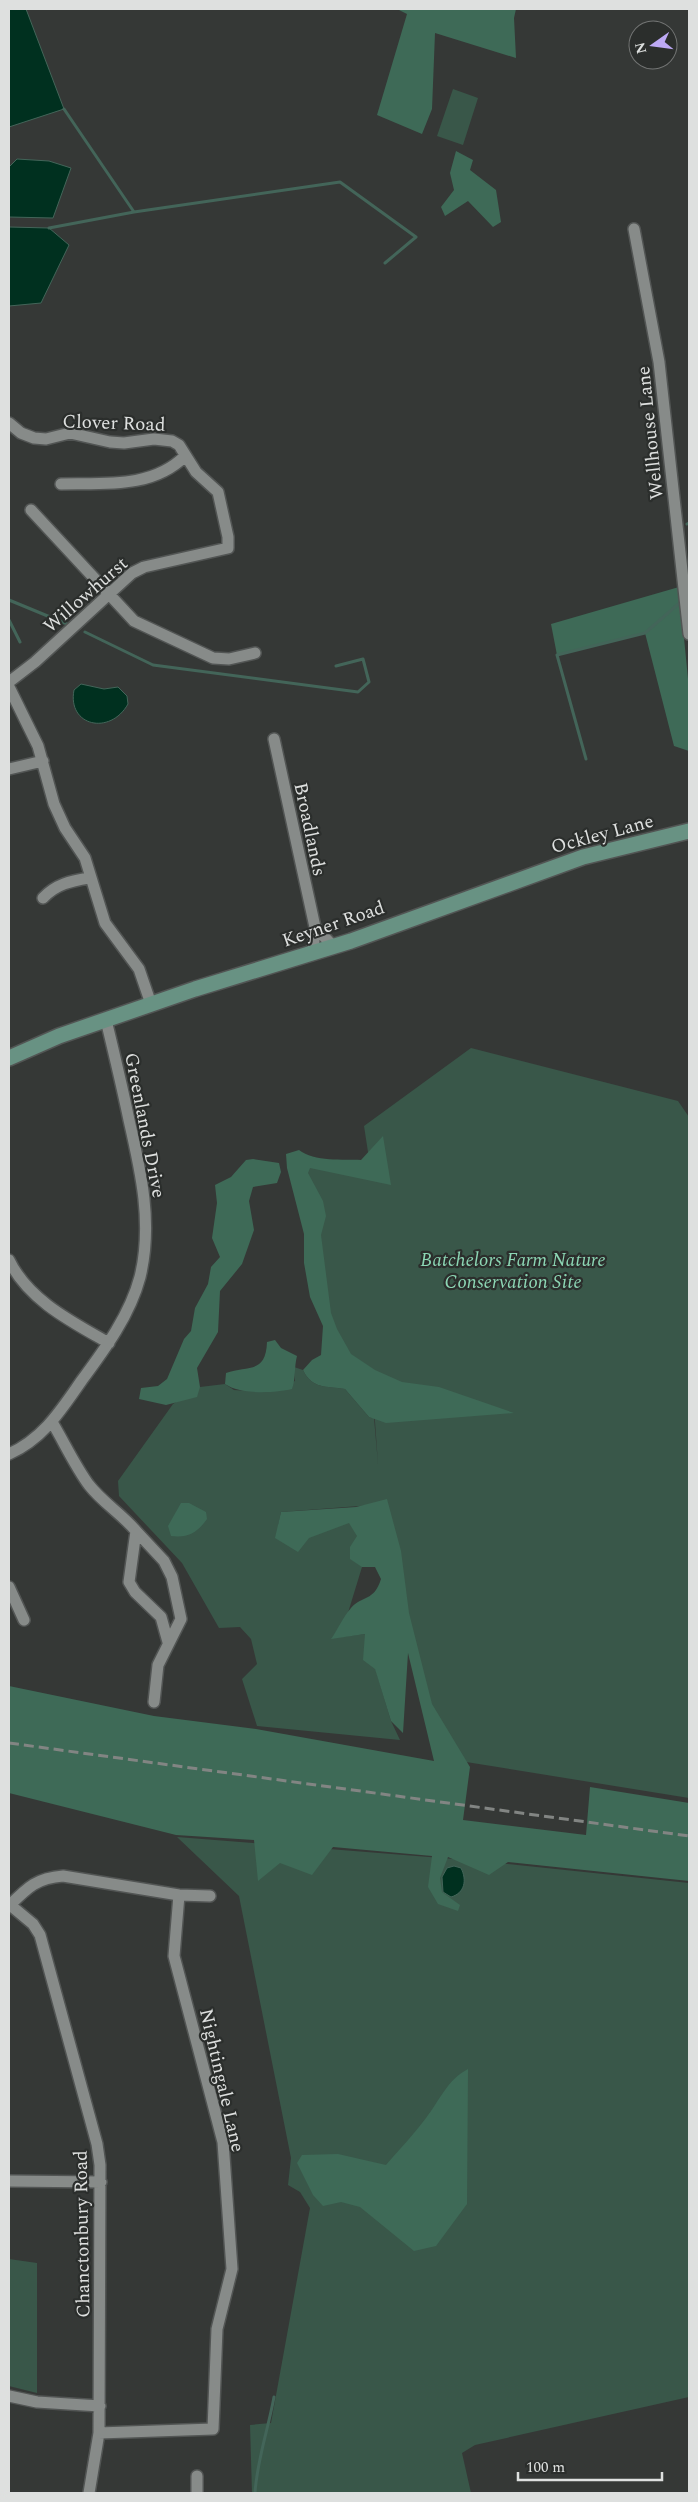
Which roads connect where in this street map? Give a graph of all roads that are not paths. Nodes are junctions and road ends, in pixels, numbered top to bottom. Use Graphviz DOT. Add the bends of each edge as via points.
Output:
graph roads {
  1 [pos="634,230"];
  2 [pos="9,423"];
  3 [pos="185,456"];
  4 [pos="61,484"];
  5 [pos="218,492"];
  6 [pos="30,510"];
  7 [pos="107,595"];
  8 [pos="689,634"];
  9 [pos="255,653"];
  10 [pos="9,682"];
  11 [pos="9,687"];
  12 [pos="274,739"];
  13 [pos="44,761"];
  14 [pos="9,769"];
  15 [pos="689,831"];
  16 [pos="527,876"];
  17 [pos="89,878"];
  18 [pos="43,898"];
  19 [pos="315,927"];
  20 [pos="333,946"];
  21 [pos="313,952"];
  22 [pos="151,1004"];
  23 [pos="106,1020"];
  24 [pos="9,1058"];
  25 [pos="9,1260"];
  26 [pos="12,1275"];
  27 [pos="109,1343"];
  28 [pos="52,1422"];
  29 [pos="9,1454"];
  30 [pos="136,1531"];
  31 [pos="9,1587"];
  32 [pos="175,1596"];
  33 [pos="24,1620"];
  34 [pos="162,1623"];
  35 [pos="168,1642"];
  36 [pos="154,1702"];
  37 [pos="179,1895"];
  38 [pos="210,1896"];
  39 [pos="10,1904"];
  40 [pos="9,2181"];
  41 [pos="101,2182"];
  42 [pos="9,2396"];
  43 [pos="100,2406"];
  44 [pos="99,2433"];
  45 [pos="197,2476"];
  46 [pos="89,2493"];
  47 [pos="197,2493"];
  1 -- 8 [label="street, Wellhouse Lane" via="659,362"];
  2 -- 3 [label="street, Clover Road" via="34,438 70,433 124,443 154,439 172,441 179,445"];
  3 -- 4 [label="street" via="156,476"];
  3 -- 5 [label="street, Clover Road" via="196,472"];
  5 -- 7 [label="street, Willowhurst" via="228,548 144,567"];
  6 -- 7 [label="street"];
  7 -- 9 [label="street" via="134,621 213,658 229,660"];
  7 -- 10 [label="street, Willowhurst"];
  11 -- 13 [label="street"];
  12 -- 19 [label="street, Broadlands"];
  13 -- 14 [label="street"];
  13 -- 17 [label="street" via="54,804 85,858"];
  15 -- 16 [label="street, Ockley Lane" via="582,857"];
  16 -- 20 [label="street, Keyner Road"];
  17 -- 18 [label="street" via="66,882"];
  17 -- 22 [label="street" via="105,923 139,969"];
  19 -- 20 [label="street"];
  19 -- 21 [label="street, Broadlands"];
  20 -- 21 [label="street, Keyner Road"];
  21 -- 22 [label="street, Keyner Road"];
  22 -- 23 [label="street, Keyner Road"];
  23 -- 24 [label="street, Keyner Road"];
  23 -- 27 [label="street, Greenlands Drive" via="143,1178 146,1217 140,1278"];
  25 -- 26 [label="street"];
  26 -- 27 [label="street" via="34,1295"];
  27 -- 28 [label="street, Greenlands Drive"];
  28 -- 29 [label="street, Greenlands Drive" via="26,1446"];
  28 -- 30 [label="street" via="88,1484"];
  30 -- 32 [label="street" via="164,1561 172,1577"];
  30 -- 34 [label="street" via="129,1582 161,1617"];
  31 -- 33 [label="street"];
  32 -- 34 [label="street"];
  32 -- 35 [label="street" via="181,1619"];
  34 -- 35 [label="street"];
  35 -- 36 [label="street" via="158,1665"];
  37 -- 38 [label="street"];
  37 -- 39 [label="street" via="63,1876 47,1877 31,1885"];
  37 -- 44 [label="street, Nightingale Lane" via="174,1956 223,2142 232,2269 217,2329 213,2429"];
  39 -- 41 [label="street, Chanctonbury Road" via="40,1935 97,2144"];
  40 -- 41 [label="street"];
  41 -- 43 [label="street, Chanctonbury Road"];
  42 -- 43 [label="street" via="37,2402"];
  43 -- 44 [label="street, Chanctonbury Road"];
  44 -- 46 [label="street, Chanctonbury Road"];
  45 -- 47 [label="street"];
}
